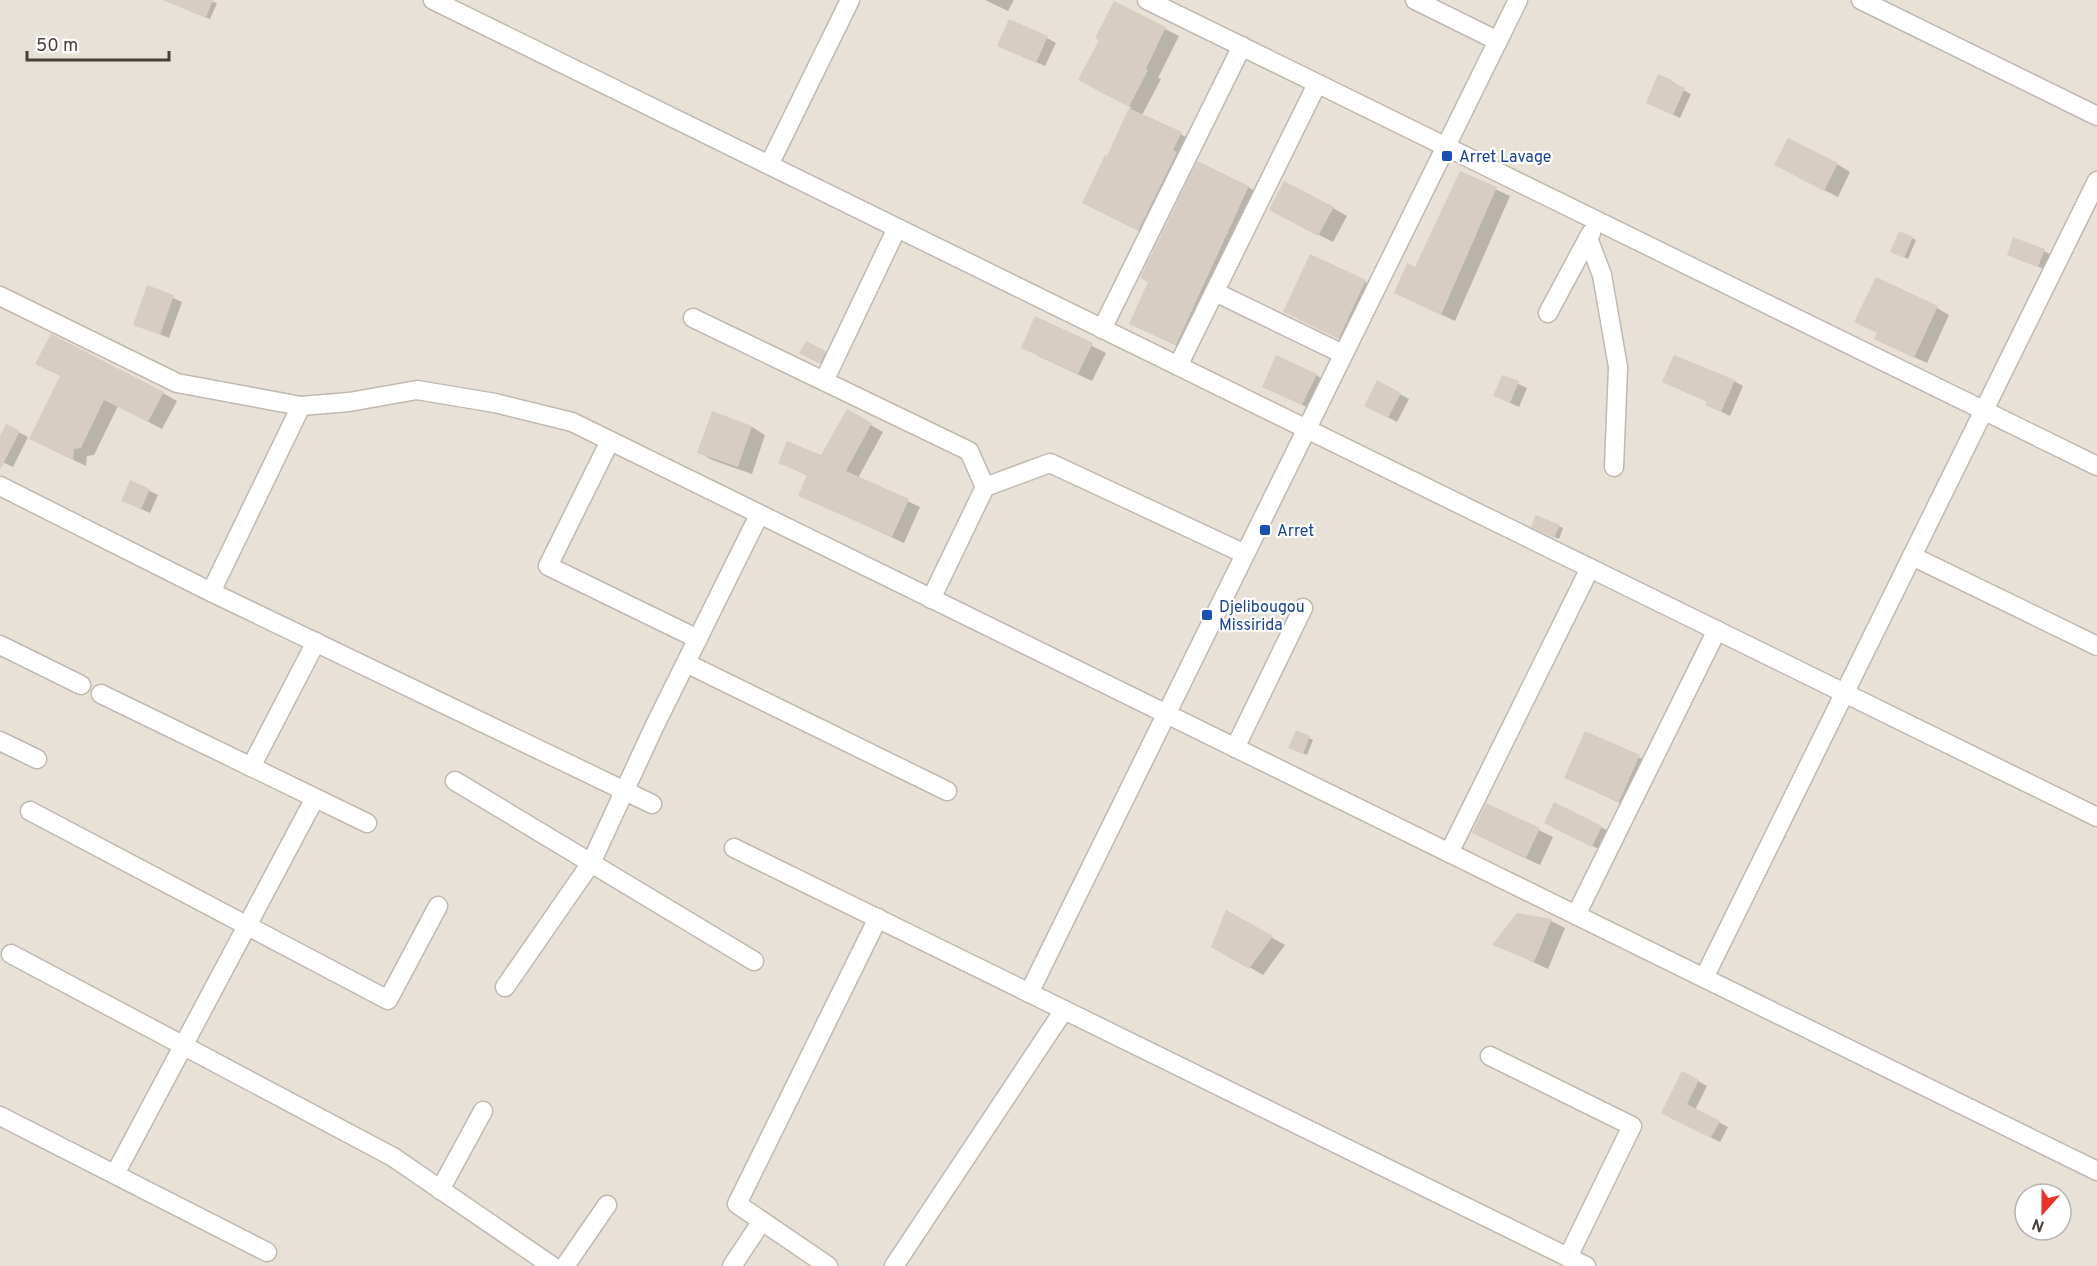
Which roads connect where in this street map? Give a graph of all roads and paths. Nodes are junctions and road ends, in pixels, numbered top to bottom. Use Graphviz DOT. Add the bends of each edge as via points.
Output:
graph roads {
  1 [pos="433,0"];
  2 [pos="850,0"];
  3 [pos="1147,0"];
  4 [pos="1415,0"];
  5 [pos="1518,0"];
  6 [pos="1860,0"];
  7 [pos="1173,6"];
  8 [pos="1498,41"];
  9 [pos="1242,46"];
  10 [pos="1317,84"];
  11 [pos="2097,116"];
  12 [pos="1446,146"];
  13 [pos="769,165"];
  14 [pos="2097,181"];
  15 [pos="1597,220"];
  16 [pos="897,228"];
  17 [pos="1588,238"];
  18 [pos="1215,292"];
  19 [pos="0,296"];
  20 [pos="1548,313"];
  21 [pos="693,318"];
  22 [pos="1102,329"];
  23 [pos="1343,354"];
  24 [pos="1178,366"];
  25 [pos="824,381"];
  26 [pos="301,406"];
  27 [pos="1984,410"];
  28 [pos="1306,429"];
  29 [pos="610,441"];
  30 [pos="2097,466"];
  31 [pos="1614,467"];
  32 [pos="0,486"];
  33 [pos="985,487"];
  34 [pos="759,514"];
  35 [pos="1245,554"];
  36 [pos="1912,556"];
  37 [pos="1590,568"];
  38 [pos="211,592"];
  39 [pos="931,599"];
  40 [pos="1303,608"];
  41 [pos="1717,630"];
  42 [pos="698,639"];
  43 [pos="316,642"];
  44 [pos="0,645"];
  45 [pos="2097,646"];
  46 [pos="686,663"];
  47 [pos="81,685"];
  48 [pos="1845,693"];
  49 [pos="101,694"];
  50 [pos="1166,714"];
  51 [pos="0,741"];
  52 [pos="1235,748"];
  53 [pos="37,759"];
  54 [pos="251,767"];
  55 [pos="455,782"];
  56 [pos="625,791"];
  57 [pos="947,791"];
  58 [pos="315,798"];
  59 [pos="652,804"];
  60 [pos="30,812"];
  61 [pos="2097,817"];
  62 [pos="367,823"];
  63 [pos="734,848"];
  64 [pos="1449,853"];
  65 [pos="591,864"];
  66 [pos="438,906"];
  67 [pos="1576,915"];
  68 [pos="878,918"];
  69 [pos="248,926"];
  70 [pos="11,954"];
  71 [pos="754,961"];
  72 [pos="1704,978"];
  73 [pos="505,987"];
  74 [pos="1029,993"];
  75 [pos="1064,1010"];
  76 [pos="184,1046"];
  77 [pos="1490,1056"];
  78 [pos="483,1111"];
  79 [pos="0,1116"];
  80 [pos="2097,1171"];
  81 [pos="115,1174"];
  82 [pos="440,1190"];
  83 [pos="607,1205"];
  84 [pos="762,1221"];
  85 [pos="267,1252"];
  86 [pos="1568,1257"];
  87 [pos="552,1266"];
  88 [pos="565,1266"];
  89 [pos="732,1266"];
  90 [pos="828,1266"];
  91 [pos="894,1266"];
  92 [pos="1586,1266"];
  1 -- 13 [label="street"];
  2 -- 13 [label="street"];
  3 -- 7 [label="street"];
  4 -- 8 [label="street"];
  5 -- 8 [label="street"];
  6 -- 11 [label="street"];
  7 -- 9 [label="street"];
  8 -- 12 [label="street"];
  9 -- 10 [label="street"];
  9 -- 22 [label="street"];
  10 -- 12 [label="street"];
  10 -- 18 [label="street"];
  12 -- 15 [label="street"];
  12 -- 23 [label="street"];
  13 -- 16 [label="street"];
  14 -- 27 [label="street"];
  15 -- 17 [label="street"];
  15 -- 27 [label="street"];
  16 -- 22 [label="street"];
  16 -- 25 [label="street"];
  17 -- 20 [label="street"];
  17 -- 31 [label="street" via="1602,275 1618,367"];
  18 -- 23 [label="street"];
  18 -- 24 [label="street"];
  19 -- 26 [label="street" via="177,383"];
  21 -- 25 [label="street"];
  22 -- 24 [label="street"];
  23 -- 28 [label="street"];
  24 -- 28 [label="street"];
  25 -- 33 [label="street" via="969,451"];
  26 -- 29 [label="street" via="417,390 495,403 572,422"];
  26 -- 38 [label="street"];
  27 -- 30 [label="street"];
  27 -- 36 [label="street"];
  28 -- 35 [label="street"];
  28 -- 37 [label="street"];
  29 -- 34 [label="street"];
  29 -- 42 [label="street" via="548,566"];
  32 -- 38 [label="street"];
  33 -- 35 [label="street" via="1050,463"];
  33 -- 39 [label="street"];
  34 -- 39 [label="street"];
  34 -- 42 [label="street"];
  35 -- 50 [label="street"];
  36 -- 45 [label="street"];
  36 -- 48 [label="street"];
  37 -- 41 [label="street"];
  37 -- 64 [label="street"];
  38 -- 43 [label="street"];
  39 -- 50 [label="street"];
  40 -- 52 [label="street"];
  41 -- 48 [label="street"];
  41 -- 67 [label="street"];
  42 -- 46 [label="street"];
  43 -- 54 [label="street"];
  43 -- 56 [label="street"];
  44 -- 47 [label="street"];
  46 -- 56 [label="street"];
  46 -- 57 [label="street"];
  48 -- 61 [label="street"];
  48 -- 72 [label="street"];
  49 -- 54 [label="street"];
  50 -- 52 [label="street"];
  50 -- 74 [label="street"];
  51 -- 53 [label="street"];
  52 -- 64 [label="street"];
  54 -- 58 [label="street"];
  55 -- 65 [label="street"];
  56 -- 59 [label="street"];
  56 -- 65 [label="street"];
  58 -- 62 [label="street"];
  58 -- 69 [label="street"];
  60 -- 69 [label="street"];
  63 -- 68 [label="street"];
  64 -- 67 [label="street"];
  65 -- 71 [label="street"];
  65 -- 73 [label="street"];
  66 -- 69 [label="street" via="388,999"];
  67 -- 72 [label="street"];
  68 -- 74 [label="street"];
  68 -- 84 [label="street" via="737,1204"];
  69 -- 76 [label="street"];
  70 -- 76 [label="street"];
  72 -- 80 [label="street"];
  74 -- 75 [label="street"];
  75 -- 86 [label="street"];
  75 -- 91 [label="street"];
  76 -- 81 [label="street"];
  76 -- 82 [label="street" via="393,1157"];
  77 -- 86 [label="street" via="1632,1126"];
  78 -- 82 [label="street"];
  79 -- 81 [label="street"];
  81 -- 85 [label="street"];
  82 -- 87 [label="street"];
  83 -- 88 [label="street"];
  84 -- 89 [label="street"];
  84 -- 90 [label="street"];
  86 -- 92 [label="street"];
}
